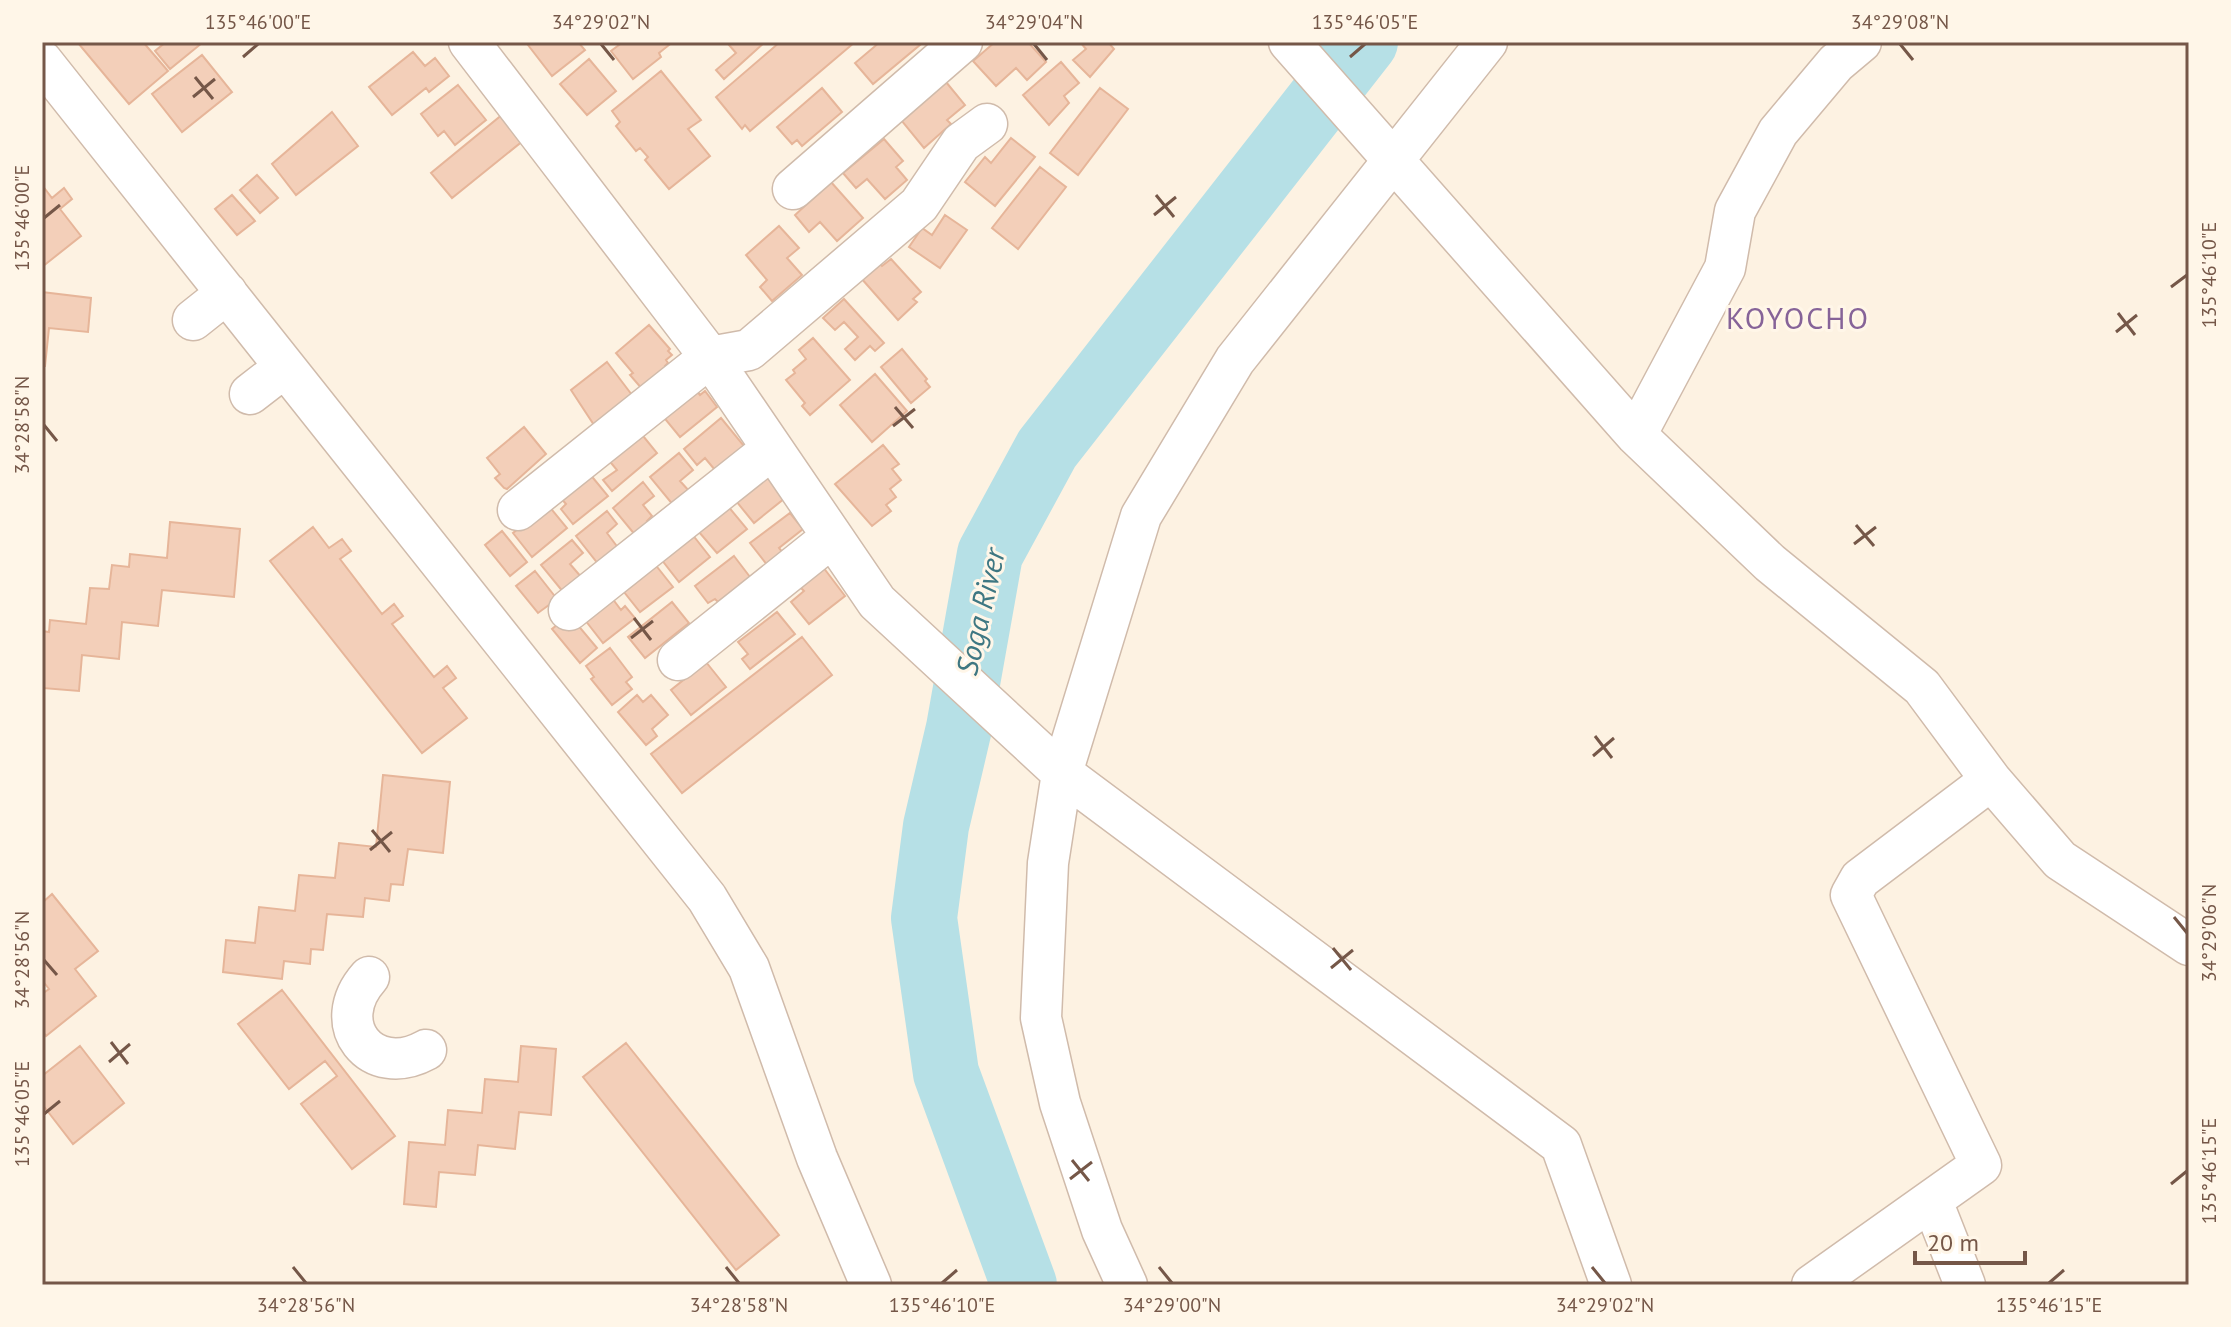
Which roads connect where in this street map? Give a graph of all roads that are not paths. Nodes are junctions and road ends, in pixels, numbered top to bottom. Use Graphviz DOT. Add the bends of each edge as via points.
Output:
graph roads {
  1 [pos="48,42"];
  2 [pos="962,42"];
  3 [pos="1289,42"];
  4 [pos="1487,42"];
  5 [pos="1861,42"];
  6 [pos="42,47"];
  7 [pos="484,47"];
  8 [pos="42,61"];
  9 [pos="987,124"];
  10 [pos="1384,152"];
  11 [pos="793,189"];
  12 [pos="227,293"];
  13 [pos="193,320"];
  14 [pos="710,357"];
  15 [pos="285,367"];
  16 [pos="250,394"];
  17 [pos="1636,435"];
  18 [pos="772,449"];
  19 [pos="518,510"];
  20 [pos="832,537"];
  21 [pos="569,610"];
  22 [pos="678,660"];
  23 [pos="1049,762"];
  24 [pos="1991,780"];
  25 [pos="2189,945"];
  26 [pos="369,977"];
  27 [pos="426,1050"];
  28 [pos="1932,1201"];
  29 [pos="871,1285"];
  30 [pos="1127,1285"];
  31 [pos="1611,1285"];
  32 [pos="1812,1285"];
  33 [pos="1965,1285"];
  1 -- 6 [label="street"];
  2 -- 11 [label="street"];
  3 -- 10 [label="street"];
  4 -- 10 [label="street"];
  5 -- 17 [label="street" via="1836,63 1778,132 1735,211 1725,268"];
  7 -- 14 [label="street"];
  8 -- 12 [label="street"];
  9 -- 14 [label="street" via="961,143 919,205 749,350"];
  10 -- 17 [label="street"];
  10 -- 23 [label="street" via="1235,360 1141,516"];
  12 -- 13 [label="street"];
  12 -- 15 [label="street"];
  14 -- 18 [label="street"];
  14 -- 19 [label="street"];
  15 -- 16 [label="street"];
  15 -- 29 [label="street" via="660,864 707,898 749,968 817,1158"];
  17 -- 24 [label="street" via="1770,563 1922,687"];
  18 -- 20 [label="street"];
  18 -- 21 [label="street"];
  20 -- 22 [label="street"];
  20 -- 23 [label="street" via="877,602"];
  23 -- 30 [label="street" via="1041,1018 1060,1103 1102,1230"];
  23 -- 31 [label="street" via="1561,1145"];
  24 -- 25 [label="street" via="2060,860"];
  24 -- 28 [label="street" via="1860,879 1851,895 1981,1165"];
  26 -- 27 [label="street" via="352,1001 354,1030 362,1043 372,1052 399,1060"];
  28 -- 32 [label="street"];
  28 -- 33 [label="street"];
}
